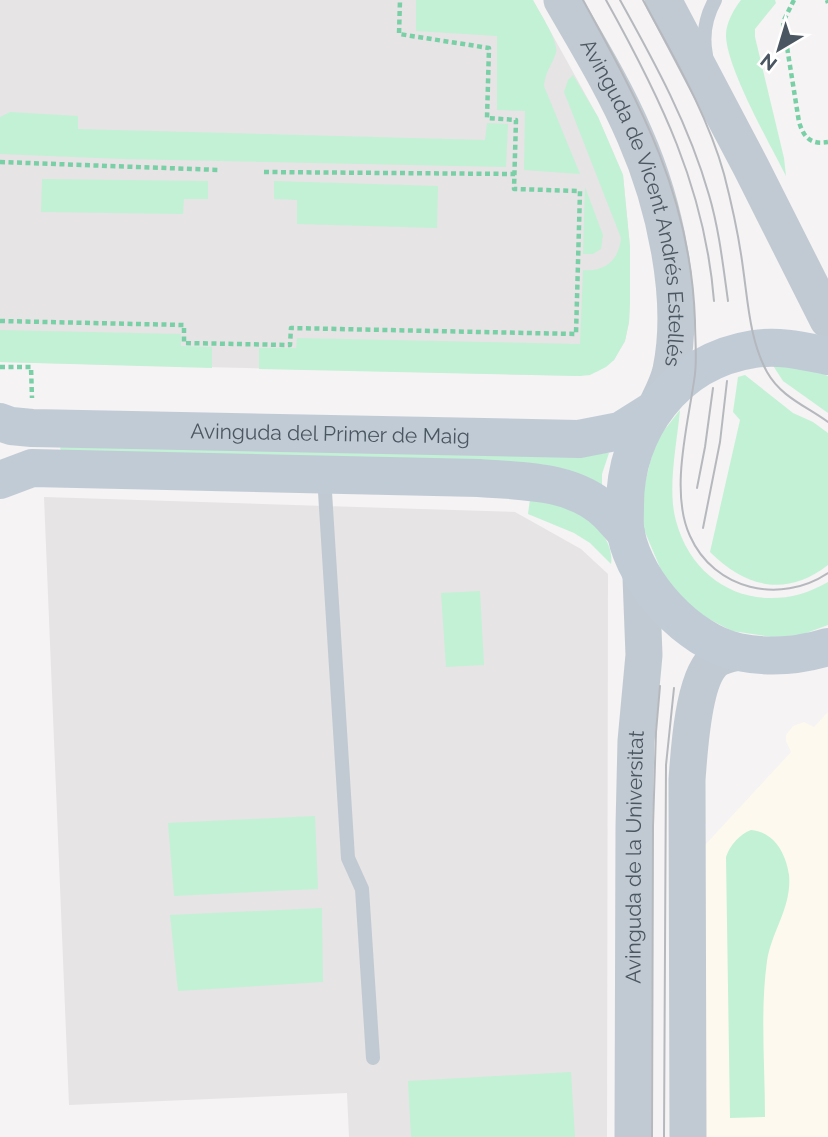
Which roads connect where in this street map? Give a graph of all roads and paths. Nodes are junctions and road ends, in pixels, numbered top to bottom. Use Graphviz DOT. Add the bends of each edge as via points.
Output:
graph roads {
  1 [pos="400,0"];
  2 [pos="562,0"];
  3 [pos="663,0"];
  4 [pos="715,0"];
  5 [pos="794,0"];
  6 [pos="828,142"];
  7 [pos="0,162"];
  8 [pos="751,167"];
  9 [pos="220,170"];
  10 [pos="264,172"];
  11 [pos="515,174"];
  12 [pos="828,320"];
  13 [pos="0,321"];
  14 [pos="828,356"];
  15 [pos="654,409"];
  16 [pos="0,422"];
  17 [pos="0,431"];
  18 [pos="0,473"];
  19 [pos="324,475"];
  20 [pos="0,480"];
  21 [pos="626,533"];
  22 [pos="641,577"];
  23 [pos="828,647"];
  24 [pos="738,652"];
  25 [pos="373,1058"];
  26 [pos="633,1137"];
  27 [pos="688,1137"];
  1 -- 11 [label="path" via="399,34 489,48 487,118 516,120"];
  2 -- 15 [label="street, Avinguda de Vicent Andrés Estellés" via="619,100 659,203 676,317 671,372"];
  3 -- 8 [label="street"];
  4 -- 8 [label="lane" via="706,20 708,64"];
  5 -- 6 [label="path" via="783,22 799,122 810,141"];
  7 -- 9 [label="path"];
  8 -- 12 [label="street"];
  10 -- 11 [label="path"];
  11 -- 13 [label="path" via="514,189 580,191 576,334 291,328 290,345 184,343 184,325"];
  14 -- 15 [label="main road" via="794,348 725,356 673,388"];
  15 -- 16 [label="main road, Avinguda del Primer de Maig" via="620,431 579,439 32,428"];
  15 -- 21 [label="main road" via="634,446 625,486"];
  17 -- 18 [label="main road" via="6,452"];
  19 -- 20 [label="main road, Avinguda del Primer de Maig" via="32,468"];
  19 -- 21 [label="main road, Avinguda del Primer de Maig" via="542,482 590,500"];
  19 -- 25 [label="lane" via="348,858 362,889"];
  21 -- 22 [label="main road"];
  22 -- 24 [label="main road" via="693,629"];
  22 -- 26 [label="street, Avinguda de la Universitat" via="644,655 634,802"];
  23 -- 24 [label="main road" via="792,655"];
  24 -- 27 [label="street" via="710,665 690,733"];
}
